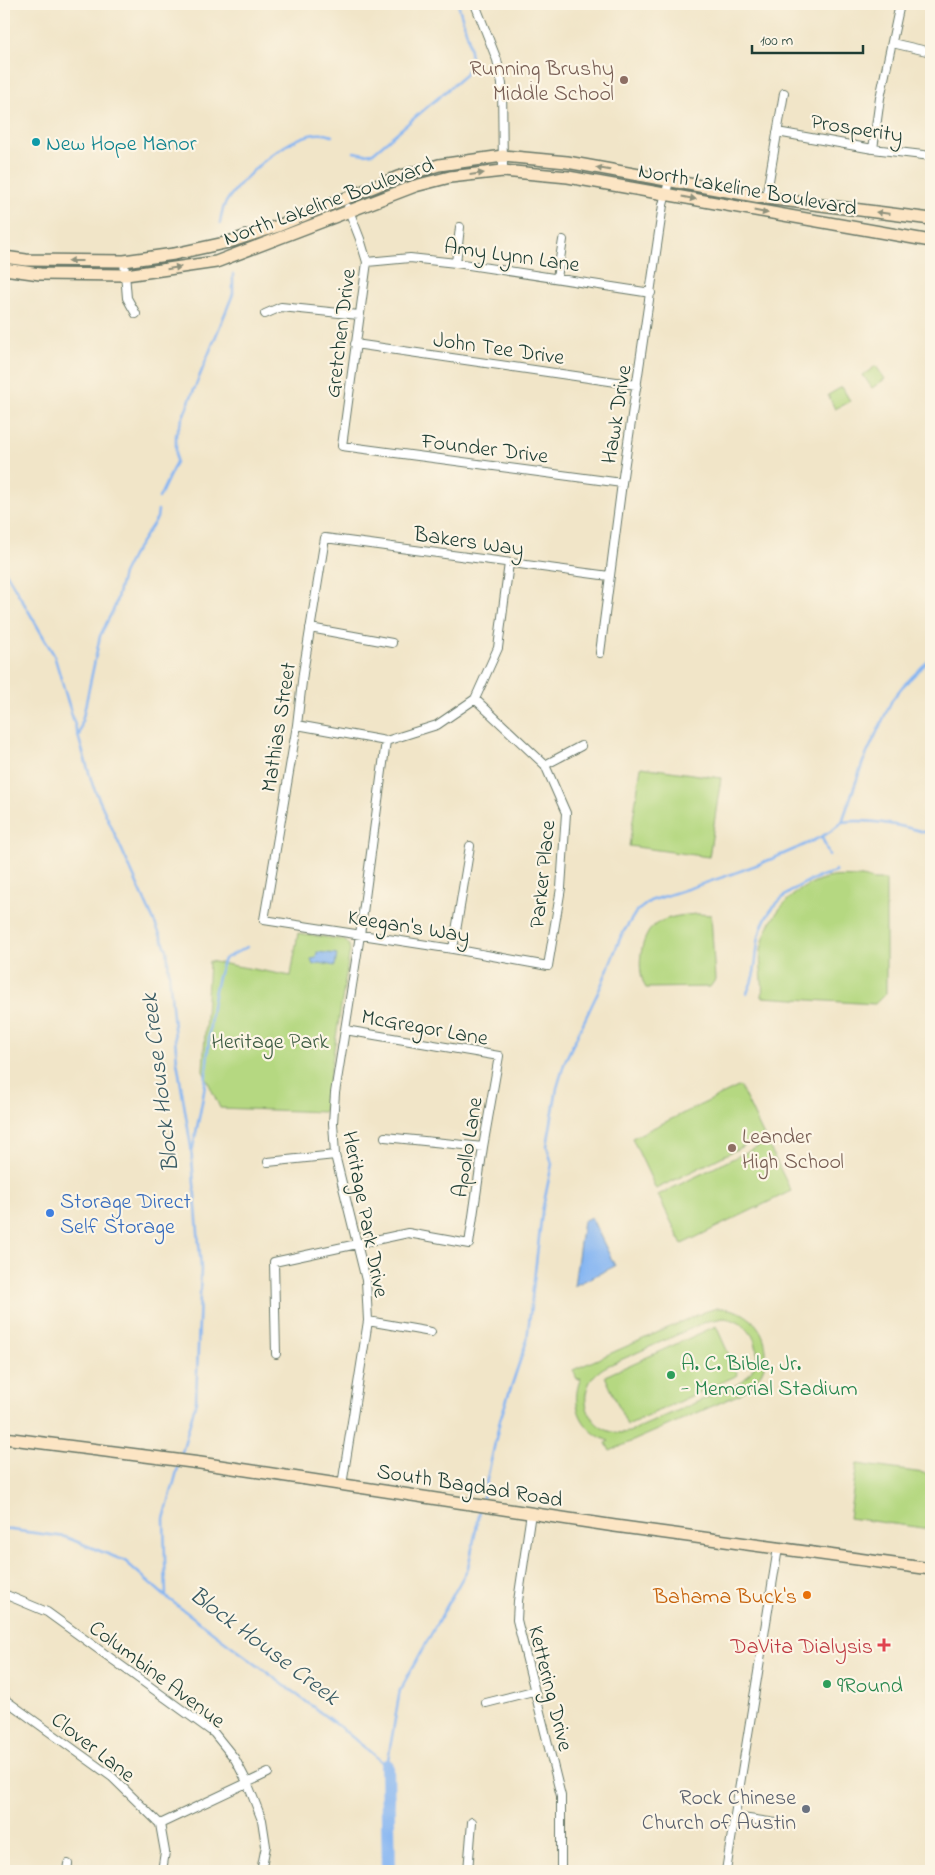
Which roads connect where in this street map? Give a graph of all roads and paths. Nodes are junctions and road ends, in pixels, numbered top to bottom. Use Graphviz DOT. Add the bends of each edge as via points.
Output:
graph roads {
  1 [pos="475,4"];
  2 [pos="900,4"];
  3 [pos="892,43"];
  4 [pos="931,52"];
  5 [pos="784,93"];
  6 [pos="777,132"];
  7 [pos="873,149"];
  8 [pos="503,156"];
  9 [pos="931,156"];
  10 [pos="503,171"];
  11 [pos="668,181"];
  12 [pos="666,194"];
  13 [pos="345,197"];
  14 [pos="766,198"];
  15 [pos="350,211"];
  16 [pos="931,219"];
  17 [pos="460,228"];
  18 [pos="563,240"];
  19 [pos="931,241"];
  20 [pos="4,257"];
  21 [pos="124,261"];
  22 [pos="367,262"];
  23 [pos="456,264"];
  24 [pos="4,269"];
  25 [pos="126,275"];
  26 [pos="557,278"];
  27 [pos="651,293"];
  28 [pos="136,314"];
  29 [pos="265,314"];
  30 [pos="360,315"];
  31 [pos="355,344"];
  32 [pos="637,385"];
  33 [pos="342,446"];
  34 [pos="622,482"];
  35 [pos="325,538"];
  36 [pos="509,563"];
  37 [pos="609,576"];
  38 [pos="310,628"];
  39 [pos="392,643"];
  40 [pos="600,653"];
  41 [pos="475,700"];
  42 [pos="297,725"];
  43 [pos="386,741"];
  44 [pos="581,746"];
  45 [pos="545,765"];
  46 [pos="470,846"];
  47 [pos="264,920"];
  48 [pos="360,935"];
  49 [pos="453,948"];
  50 [pos="548,966"];
  51 [pos="345,1030"];
  52 [pos="499,1056"];
  53 [pos="385,1137"];
  54 [pos="483,1147"];
  55 [pos="335,1155"];
  56 [pos="268,1162"];
  57 [pos="358,1244"];
  58 [pos="368,1321"];
  59 [pos="431,1332"];
  60 [pos="276,1354"];
  61 [pos="4,1438"];
  62 [pos="342,1484"];
  63 [pos="531,1513"];
  64 [pos="778,1548"];
  65 [pos="931,1569"];
  66 [pos="4,1594"];
  67 [pos="533,1692"];
  68 [pos="4,1699"];
  69 [pos="486,1703"];
  70 [pos="268,1773"];
  71 [pos="247,1782"];
  72 [pos="734,1816"];
  73 [pos="472,1822"];
  74 [pos="160,1824"];
  75 [pos="783,1824"];
  76 [pos="162,1871"];
  77 [pos="261,1871"];
  78 [pos="468,1871"];
  79 [pos="561,1871"];
  80 [pos="726,1871"];
  1 -- 8 [label="street" via="497,60 502,84"];
  2 -- 3 [label="street"];
  3 -- 4 [label="street"];
  3 -- 7 [label="street"];
  5 -- 6 [label="street"];
  6 -- 7 [label="street, Prosperity"];
  6 -- 14 [label="street"];
  7 -- 9 [label="street, Prosperity"];
  8 -- 10 [label="street"];
  11 -- 8 [label="main road, North Lakeline Boulevard, one-way" via="567,162"];
  8 -- 13 [label="main road, North Lakeline Boulevard" via="439,165"];
  10 -- 12 [label="main road, North Lakeline Boulevard" via="568,177"];
  15 -- 10 [label="main road, North Lakeline Boulevard, one-way" via="415,186 450,177"];
  11 -- 12 [label="street, Hawk Drive"];
  11 -- 14 [label="main road, North Lakeline Boulevard"];
  12 -- 19 [label="main road, North Lakeline Boulevard, one-way"];
  12 -- 27 [label="street, Hawk Drive"];
  13 -- 15 [label="street, Gretchen Drive"];
  13 -- 21 [label="main road, North Lakeline Boulevard" via="278,226 229,242"];
  16 -- 14 [label="main road, North Lakeline Boulevard, one-way"];
  15 -- 22 [label="street, Gretchen Drive"];
  25 -- 15 [label="main road, North Lakeline Boulevard, one-way" via="216,262"];
  17 -- 23 [label="street"];
  18 -- 26 [label="street"];
  21 -- 20 [label="main road, North Lakeline Boulevard, one-way"];
  21 -- 25 [label="street"];
  22 -- 23 [label="street, Amy Lynn Lane" via="410,258"];
  22 -- 30 [label="street, Gretchen Drive"];
  23 -- 26 [label="street, Amy Lynn Lane"];
  24 -- 25 [label="main road, North Lakeline Boulevard" via="40,274"];
  25 -- 28 [label="street" via="127,298"];
  26 -- 27 [label="street, Amy Lynn Lane"];
  27 -- 32 [label="street, Hawk Drive"];
  29 -- 30 [label="street" via="281,307"];
  30 -- 31 [label="street, Gretchen Drive"];
  31 -- 32 [label="street, John Tee Drive"];
  31 -- 33 [label="street, Gretchen Drive"];
  32 -- 34 [label="street, Hawk Drive"];
  33 -- 34 [label="street, Founder Drive"];
  34 -- 37 [label="street, Hawk Drive"];
  35 -- 36 [label="street, Bakers Way"];
  35 -- 38 [label="street, Mathias Street"];
  36 -- 37 [label="street, Bakers Way"];
  36 -- 41 [label="street" via="498,648"];
  37 -- 40 [label="street, Hawk Drive"];
  38 -- 39 [label="street"];
  38 -- 42 [label="street, Mathias Street"];
  41 -- 43 [label="street" via="437,725"];
  41 -- 45 [label="street, Parker Place"];
  42 -- 43 [label="street"];
  42 -- 47 [label="street, Mathias Street"];
  43 -- 48 [label="street, Heritage Park Drive"];
  44 -- 45 [label="street"];
  45 -- 50 [label="street, Parker Place" via="566,813 560,888"];
  46 -- 49 [label="street"];
  47 -- 48 [label="street, Keegan's Way"];
  48 -- 49 [label="street, Keegan's Way"];
  48 -- 51 [label="street, Heritage Park Drive"];
  49 -- 50 [label="street, Keegan's Way"];
  51 -- 52 [label="street, McGregor Lane"];
  51 -- 55 [label="street, Heritage Park Drive" via="335,1093"];
  52 -- 54 [label="street, Apollo Lane"];
  53 -- 54 [label="street"];
  54 -- 57 [label="street, Apollo Lane" via="469,1244 408,1233"];
  55 -- 56 [label="street"];
  55 -- 57 [label="street, Heritage Park Drive"];
  57 -- 58 [label="street, Heritage Park Drive" via="366,1280"];
  57 -- 60 [label="street" via="274,1262"];
  58 -- 59 [label="street"];
  58 -- 62 [label="street, Heritage Park Drive"];
  61 -- 62 [label="main road, South Bagdad Road"];
  62 -- 63 [label="main road, South Bagdad Road"];
  63 -- 64 [label="main road, South Bagdad Road"];
  63 -- 67 [label="street, Kettering Drive" via="516,1620"];
  64 -- 65 [label="main road, South Bagdad Road"];
  64 -- 72 [label="street"];
  66 -- 71 [label="street, Columbine Avenue" via="47,1612 214,1733 235,1759"];
  67 -- 69 [label="street"];
  67 -- 79 [label="street, Kettering Drive" via="561,1796"];
  68 -- 74 [label="street, Clover Lane" via="112,1777"];
  70 -- 71 [label="street"];
  71 -- 74 [label="street"];
  71 -- 77 [label="street, Columbine Avenue" via="262,1820 266,1846"];
  72 -- 75 [label="street"];
  72 -- 80 [label="street"];
  73 -- 78 [label="street"];
  74 -- 76 [label="street" via="165,1852"];
}
